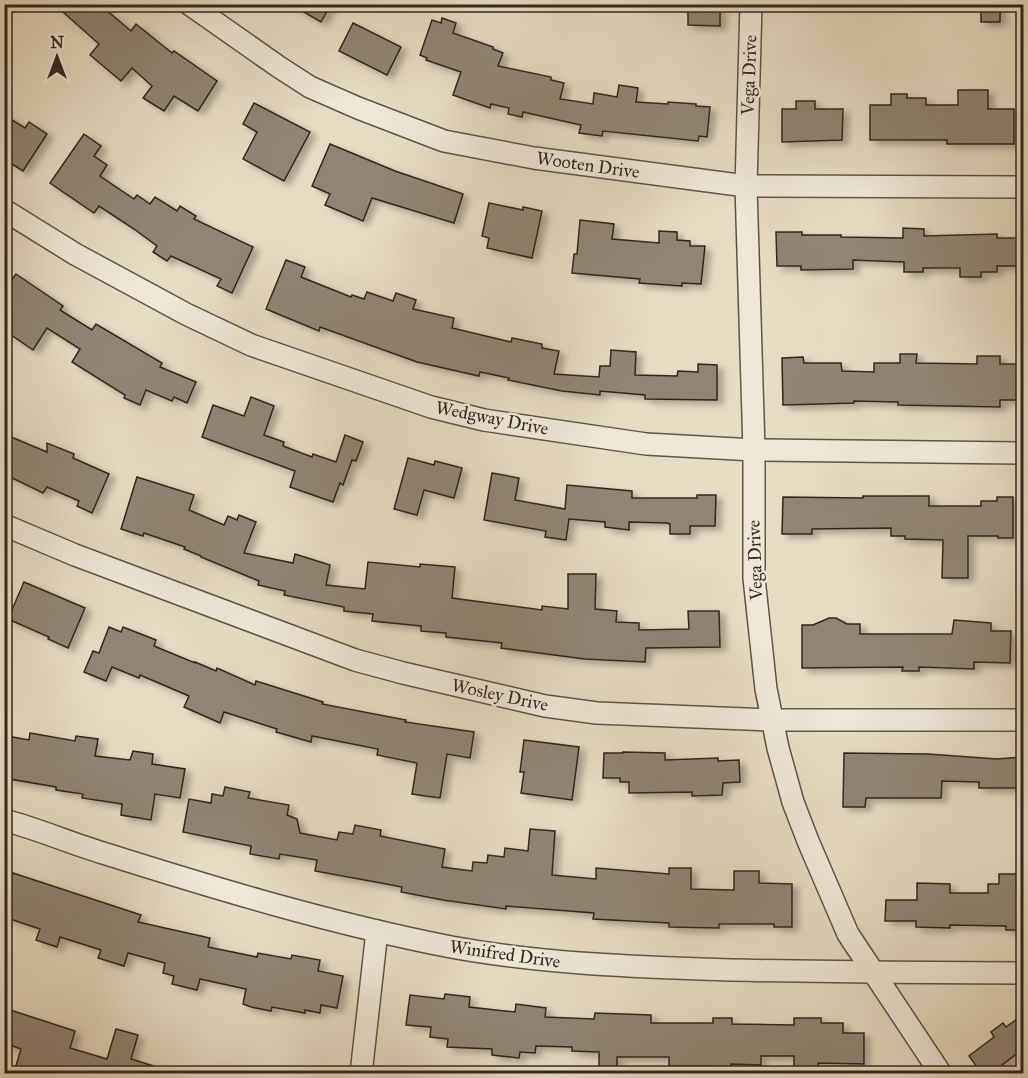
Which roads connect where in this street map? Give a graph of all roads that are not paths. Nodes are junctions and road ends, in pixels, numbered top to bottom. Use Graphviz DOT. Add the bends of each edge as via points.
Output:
graph roads {
  1 [pos="189,4"];
  2 [pos="751,4"];
  3 [pos="746,186"];
  4 [pos="1023,187"];
  5 [pos="4,210"];
  6 [pos="754,450"];
  7 [pos="1023,453"];
  8 [pos="4,525"];
  9 [pos="772,720"];
  10 [pos="1023,720"];
  11 [pos="4,820"];
  12 [pos="377,931"];
  13 [pos="874,973"];
  14 [pos="1023,973"];
  15 [pos="361,1074"];
  16 [pos="941,1074"];
  1 -- 3 [label="street, Wooten Drive" via="310,87 444,141 534,158"];
  2 -- 3 [label="street, Vega Drive"];
  3 -- 4 [label="street, Wooten Drive"];
  3 -- 6 [label="street, Vega Drive"];
  5 -- 6 [label="street, Wedgway Drive" via="75,254 251,345 431,407 484,420 646,444"];
  6 -- 7 [label="street, Wedgway Drive"];
  6 -- 9 [label="street, Vega Drive" via="754,579"];
  8 -- 9 [label="street, Wosley Drive" via="355,660 403,673 545,706 597,713"];
  9 -- 10 [label="street, Wosley Drive"];
  9 -- 13 [label="street, Vega Drive" via="808,841 848,934"];
  11 -- 12 [label="street, Winifred Drive" via="211,886"];
  12 -- 13 [label="street, Winifred Drive" via="535,960 617,967"];
  12 -- 15 [label="street"];
  13 -- 14 [label="street, Winifred Drive"];
  13 -- 16 [label="street, Vega Drive"];
}
